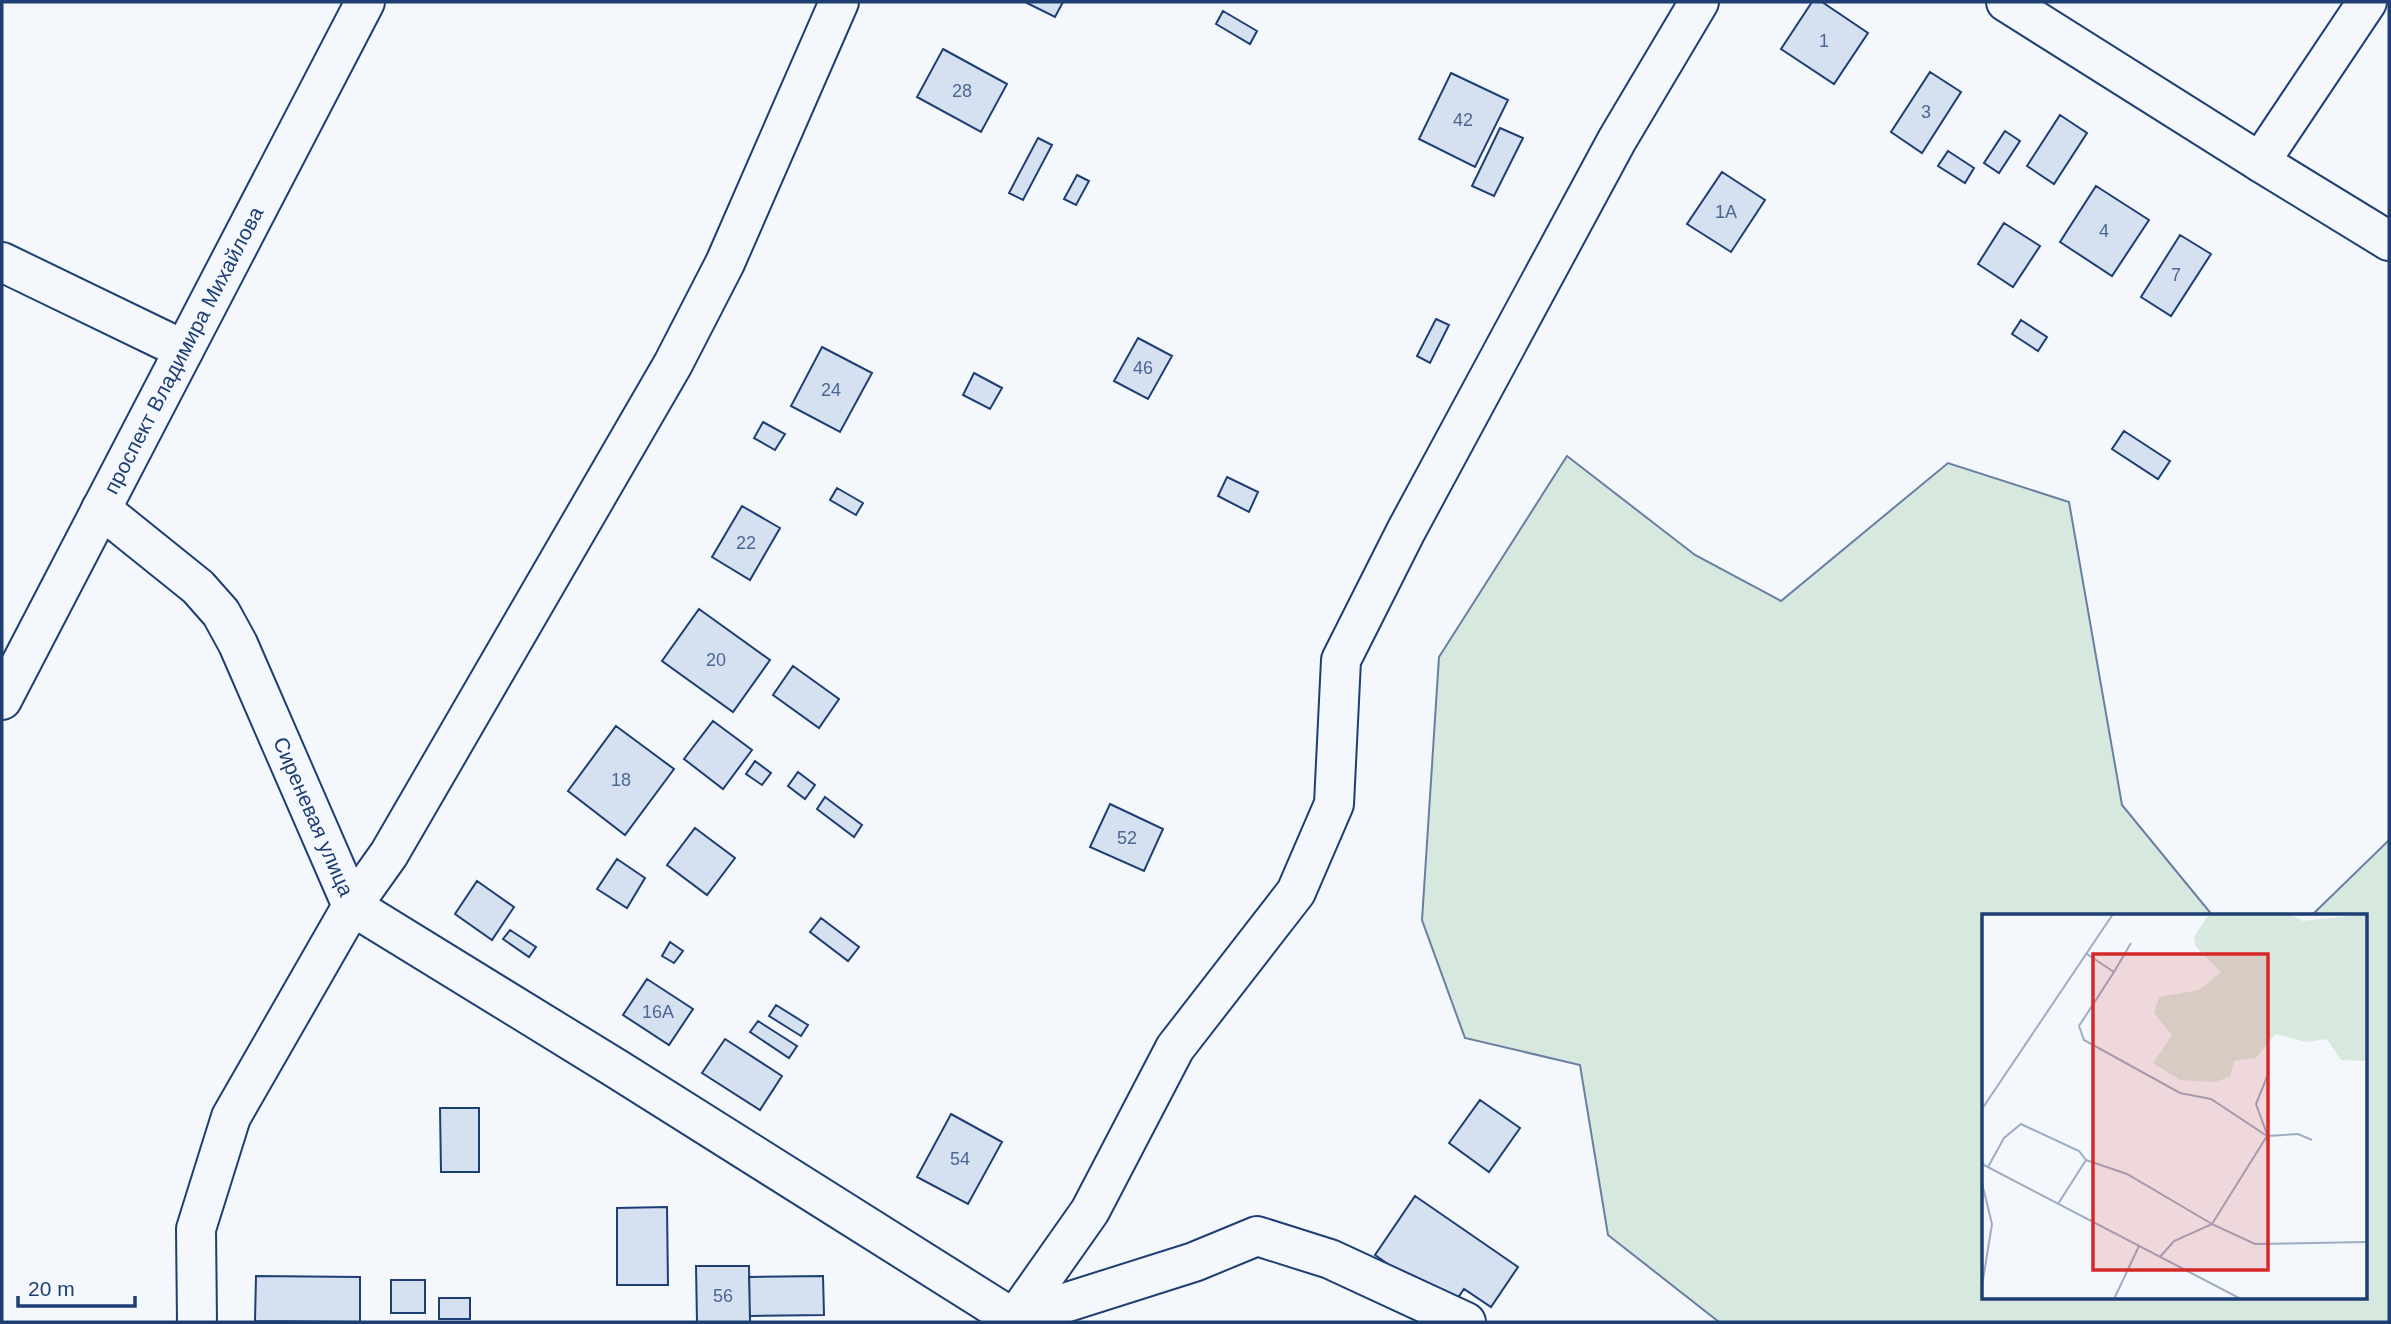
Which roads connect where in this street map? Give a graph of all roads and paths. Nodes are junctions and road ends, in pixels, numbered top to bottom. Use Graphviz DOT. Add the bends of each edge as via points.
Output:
graph roads {
  1 [pos="365,2"];
  2 [pos="839,2"];
  3 [pos="1699,2"];
  4 [pos="2006,2"];
  5 [pos="2367,2"];
  6 [pos="2260,162"];
  7 [pos="2389,241"];
  8 [pos="2,262"];
  9 [pos="184,350"];
  10 [pos="101,509"];
  11 [pos="2,700"];
  12 [pos="352,906"];
  13 [pos="1014,1321"];
  14 [pos="197,1322"];
  15 [pos="1466,1322"];
  1 -- 9 [label="street, проспект Владимира Михайлова"];
  2 -- 12 [label="street" via="724,263 673,364 389,854"];
  3 -- 13 [label="street" via="1617,140 1341,660 1334,804 1296,892 1175,1048 1090,1211"];
  4 -- 6 [label="street"];
  5 -- 6 [label="street"];
  6 -- 7 [label="street"];
  8 -- 9 [label="street"];
  9 -- 10 [label="street, проспект Владимира Михайлова"];
  10 -- 11 [label="street, проспект Владимира Михайлова"];
  10 -- 12 [label="street, Сиреневая улица" via="198,587 221,613"];
  12 -- 13 [label="street"];
  12 -- 14 [label="street, Сиреневая улица" via="231,1116 196,1229"];
  13 -- 15 [label="street" via="1194,1262 1256,1236 1331,1259"];
}
